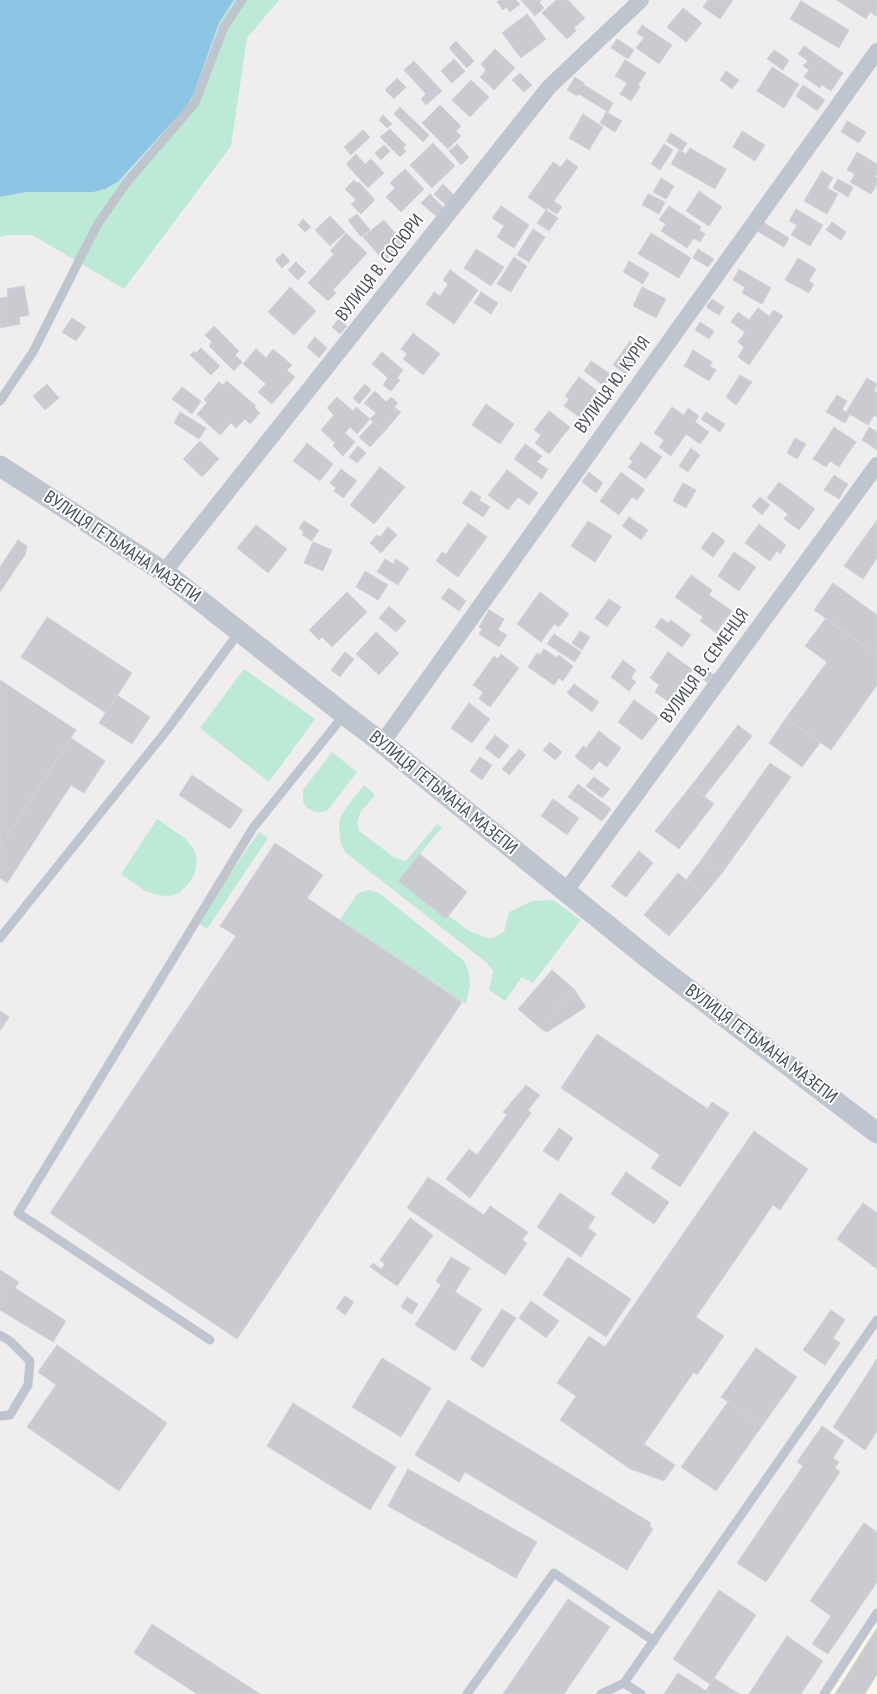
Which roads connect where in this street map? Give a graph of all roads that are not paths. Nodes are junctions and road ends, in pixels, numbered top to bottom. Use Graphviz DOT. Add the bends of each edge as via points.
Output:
graph roads {
  1 [pos="242,0"];
  2 [pos="641,0"];
  3 [pos="877,51"];
  4 [pos="0,401"];
  5 [pos="877,465"];
  6 [pos="0,466"];
  7 [pos="164,572"];
  8 [pos="240,631"];
  9 [pos="345,715"];
  10 [pos="382,743"];
  11 [pos="564,892"];
  12 [pos="0,938"];
  13 [pos="877,1133"];
  14 [pos="877,1320"];
  15 [pos="0,1335"];
  16 [pos="210,1340"];
  17 [pos="0,1416"];
  18 [pos="877,1612"];
  19 [pos="654,1640"];
  20 [pos="624,1683"];
  21 [pos="467,1694"];
  22 [pos="602,1694"];
  23 [pos="641,1694"];
  24 [pos="824,1694"];
  1 -- 4 [label="lane" via="224,27 195,103 127,182 97,225 33,352"];
  2 -- 7 [label="street, ВУЛИЦЯ В. СОСЮРИ" via="549,87"];
  3 -- 10 [label="street, ВУЛИЦЯ Ю. КУРІЯ"];
  5 -- 11 [label="street, ВУЛИЦЯ В. СЕМЕНЦЯ"];
  6 -- 7 [label="street, ВУЛИЦЯ ГЕТЬМАНА МАЗЕПИ"];
  7 -- 8 [label="street, ВУЛИЦЯ ГЕТЬМАНА МАЗЕПИ"];
  8 -- 9 [label="street, ВУЛИЦЯ ГЕТЬМАНА МАЗЕПИ"];
  8 -- 12 [label="lane" via="168,730"];
  9 -- 10 [label="street, ВУЛИЦЯ ГЕТЬМАНА МАЗЕПИ"];
  9 -- 16 [label="lane" via="253,828 18,1213"];
  10 -- 11 [label="street, ВУЛИЦЯ ГЕТЬМАНА МАЗЕПИ"];
  11 -- 13 [label="street, ВУЛИЦЯ ГЕТЬМАНА МАЗЕПИ"];
  14 -- 19 [label="lane"];
  15 -- 17 [label="lane" via="30,1362 28,1385 10,1415"];
  18 -- 24 [label="lane"];
  19 -- 20 [label="lane"];
  19 -- 21 [label="lane" via="554,1573"];
  20 -- 22 [label="lane"];
  20 -- 23 [label="lane"];
}
